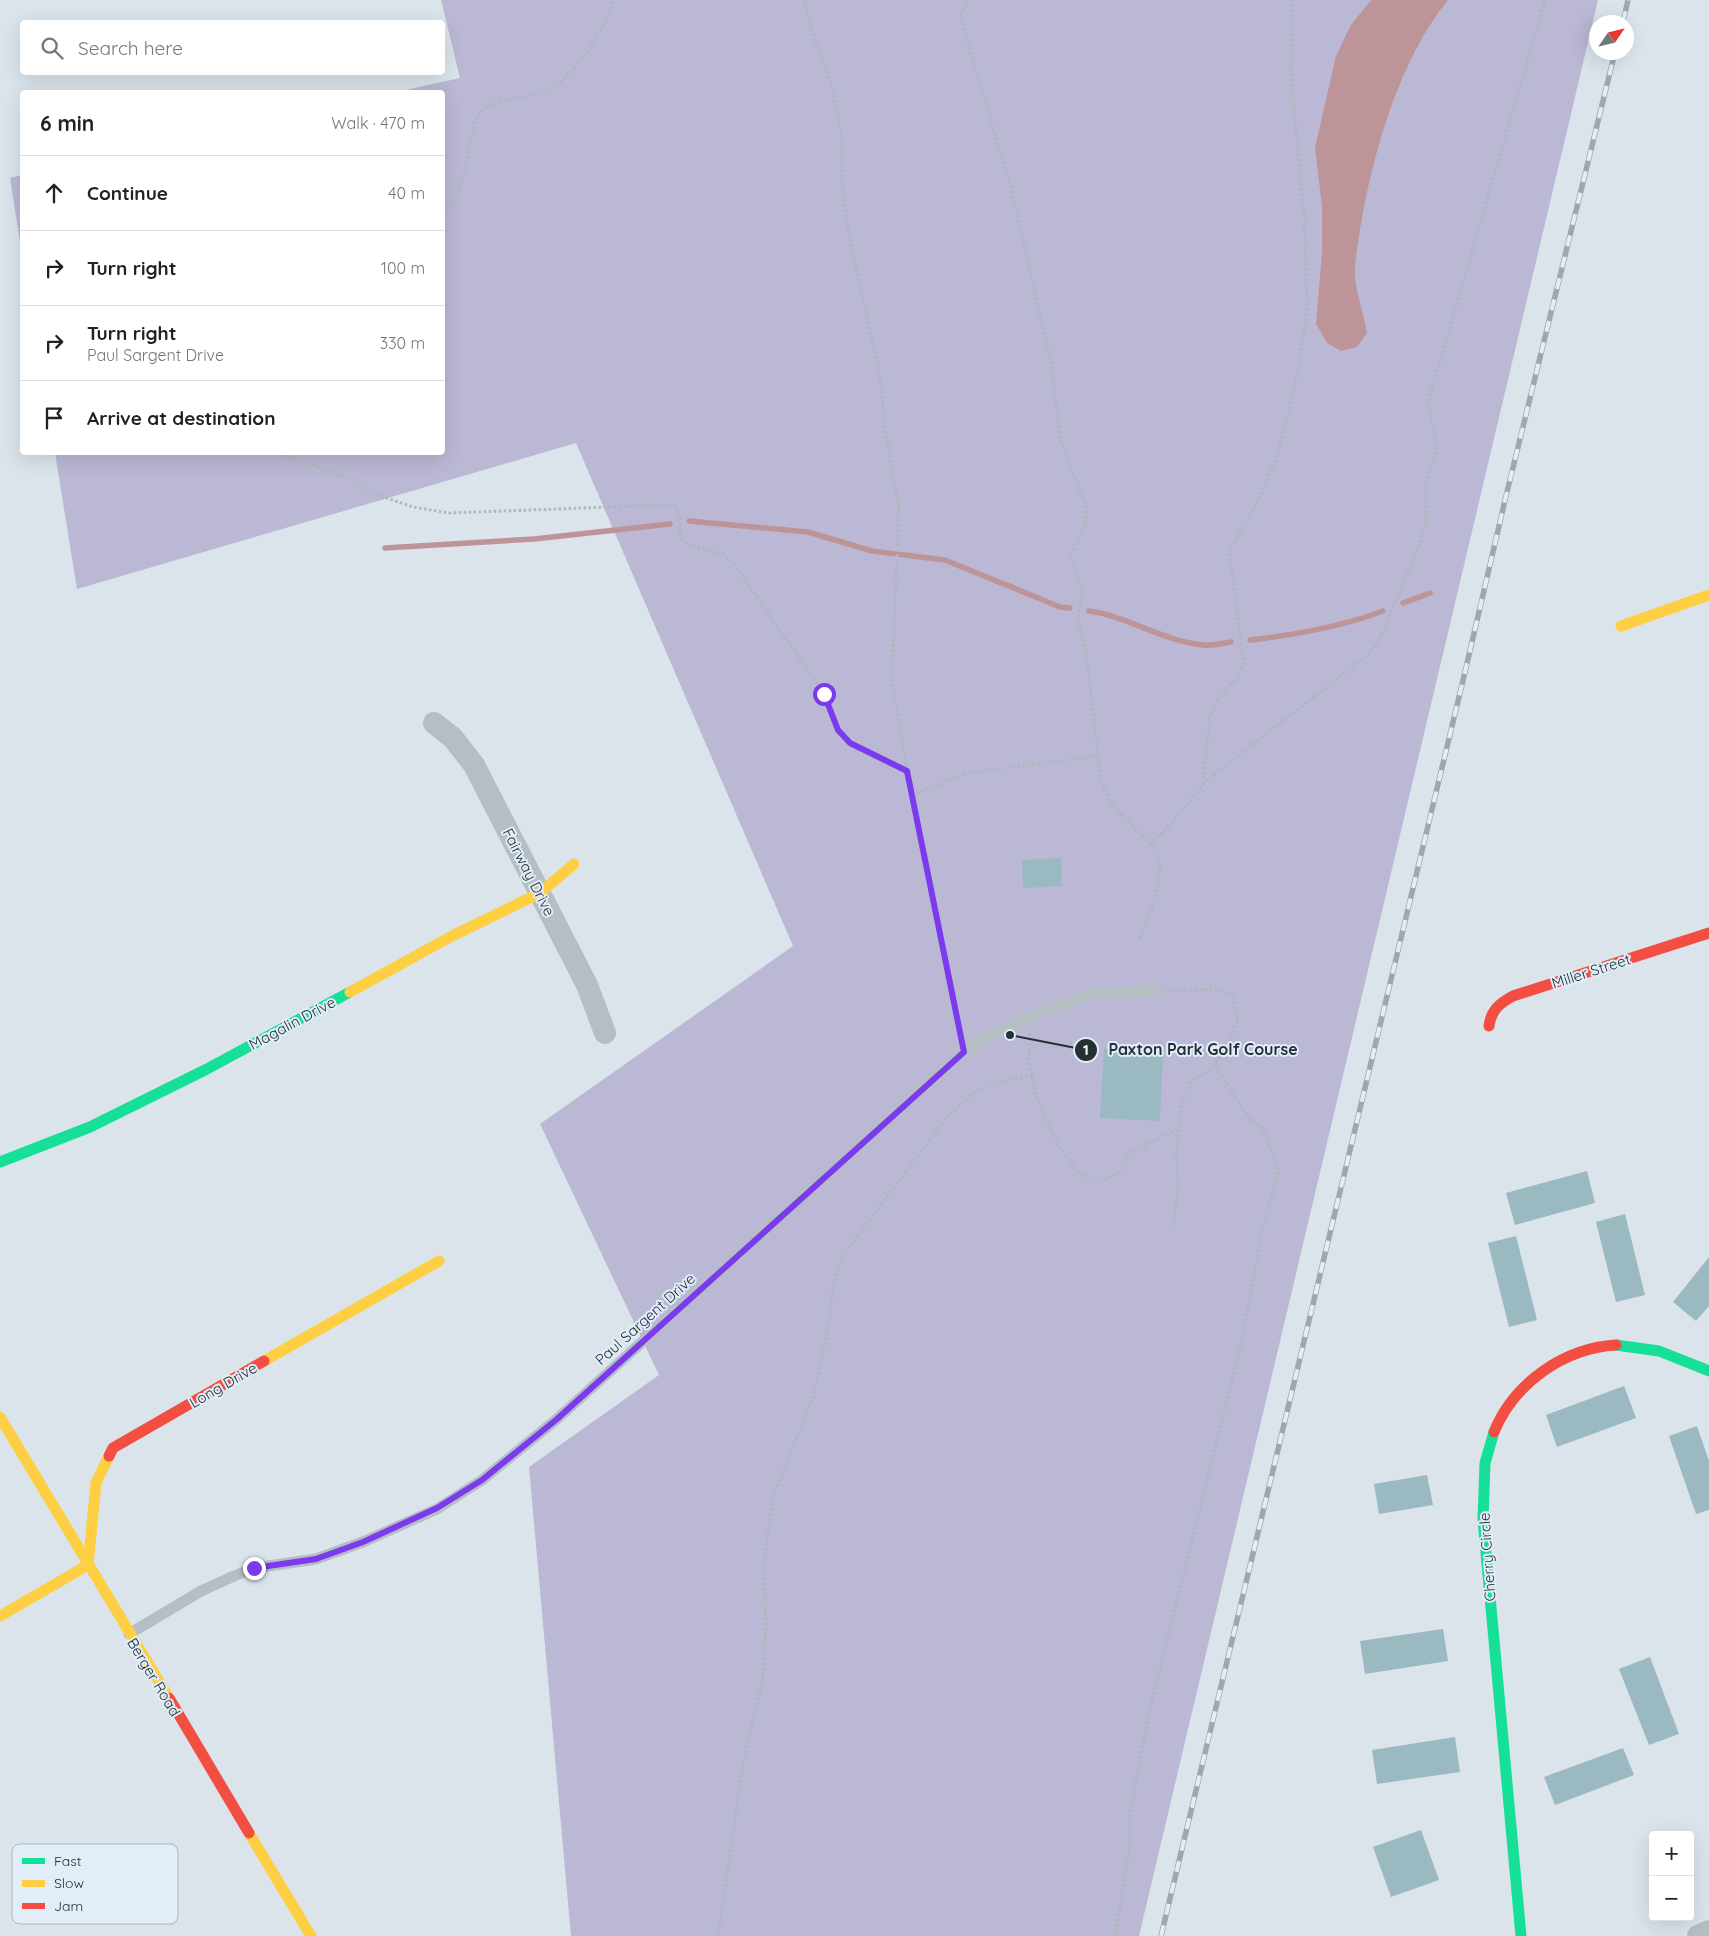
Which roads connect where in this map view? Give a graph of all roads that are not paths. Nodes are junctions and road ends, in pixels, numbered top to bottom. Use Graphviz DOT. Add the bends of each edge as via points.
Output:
graph roads {
  1 [pos="1709,595"];
  2 [pos="1621,626"];
  3 [pos="434,723"];
  4 [pos="574,864"];
  5 [pos="540,893"];
  6 [pos="1709,933"];
  7 [pos="1153,991"];
  8 [pos="1489,1026"];
  9 [pos="605,1033"];
  10 [pos="0,1162"];
  11 [pos="439,1261"];
  12 [pos="1709,1371"];
  13 [pos="0,1417"];
  14 [pos="88,1565"];
  15 [pos="0,1616"];
  16 [pos="129,1634"];
  17 [pos="1709,1932"];
  18 [pos="311,1936"];
  19 [pos="1522,1936"];
  20 [pos="1698,1936"];
  1 -- 2 [label="street"];
  3 -- 5 [label="street, Fairway Drive" via="453,738 474,765"];
  4 -- 5 [label="street, Magalin Drive"];
  5 -- 9 [label="street, Fairway Drive" via="587,985"];
  5 -- 10 [label="street, Magalin Drive" via="452,936 191,1077 90,1127"];
  6 -- 8 [label="street, Miller Street" via="1513,996 1498,1004 1490,1014"];
  7 -- 16 [label="lane, Paul Sargent Drive" via="1091,993 982,1039 964,1052 557,1419 482,1480 437,1508 363,1542 316,1559 254,1568 201,1591"];
  11 -- 14 [label="street, Long Drive" via="114,1448 96,1483"];
  12 -- 19 [label="street, Cherry Circle" via="1657,1350 1633,1346 1606,1346 1580,1353 1554,1364 1533,1380 1515,1398 1490,1443 1483,1468 1483,1520"];
  13 -- 14 [label="street, Berger Road"];
  14 -- 15 [label="street"];
  14 -- 16 [label="street, Berger Road"];
  16 -- 18 [label="street, Berger Road"];
  17 -- 20 [label="street"];
}
